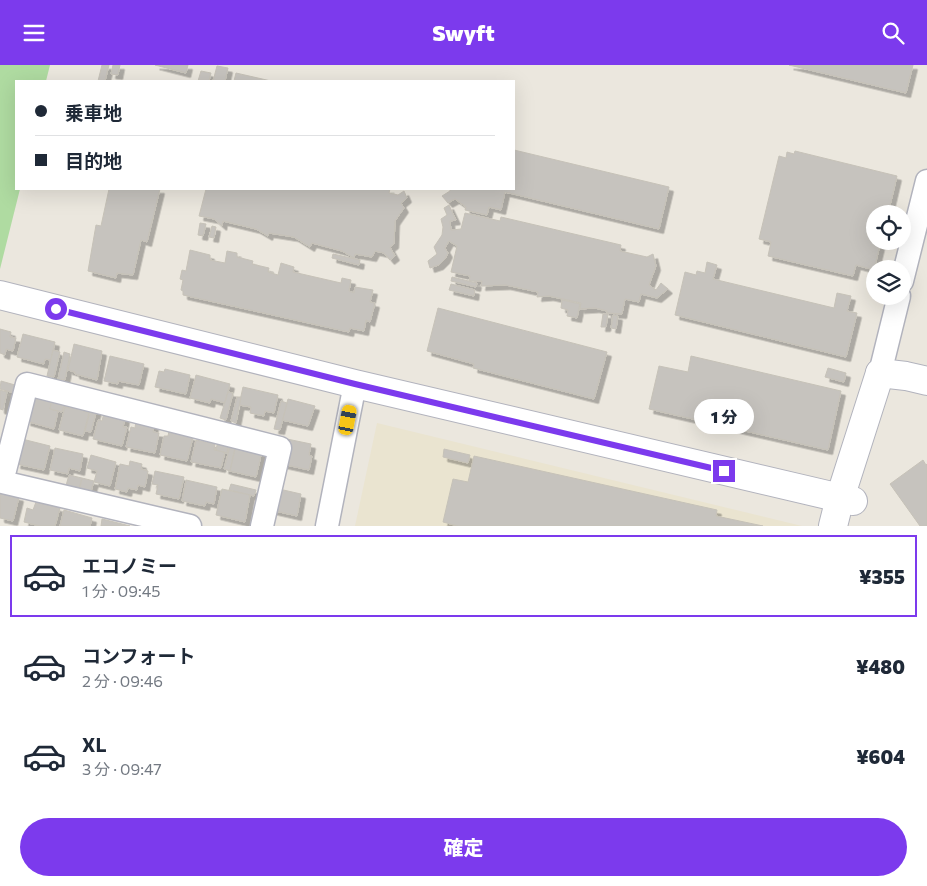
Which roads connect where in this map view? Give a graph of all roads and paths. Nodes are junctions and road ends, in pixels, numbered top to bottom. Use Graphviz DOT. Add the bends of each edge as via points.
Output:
graph roads {
  1 [pos="927,181"];
  2 [pos="907,260"];
  3 [pos="0,295"];
  4 [pos="897,305"];
  5 [pos="880,373"];
  6 [pos="927,381"];
  7 [pos="355,384"];
  8 [pos="847,508"];
  9 [pos="190,526"];
  10 [pos="262,526"];
  11 [pos="327,526"];
  12 [pos="834,526"];
  1 -- 2 [label="street"];
  3 -- 7 [label="street"];
  4 -- 5 [label="street"];
  5 -- 6 [label="street"];
  5 -- 8 [label="street"];
  7 -- 8 [label="street"];
  7 -- 11 [label="street"];
  8 -- 12 [label="street"];
  9 -- 10 [label="street" via="2,482 27,384 280,448"];
}
